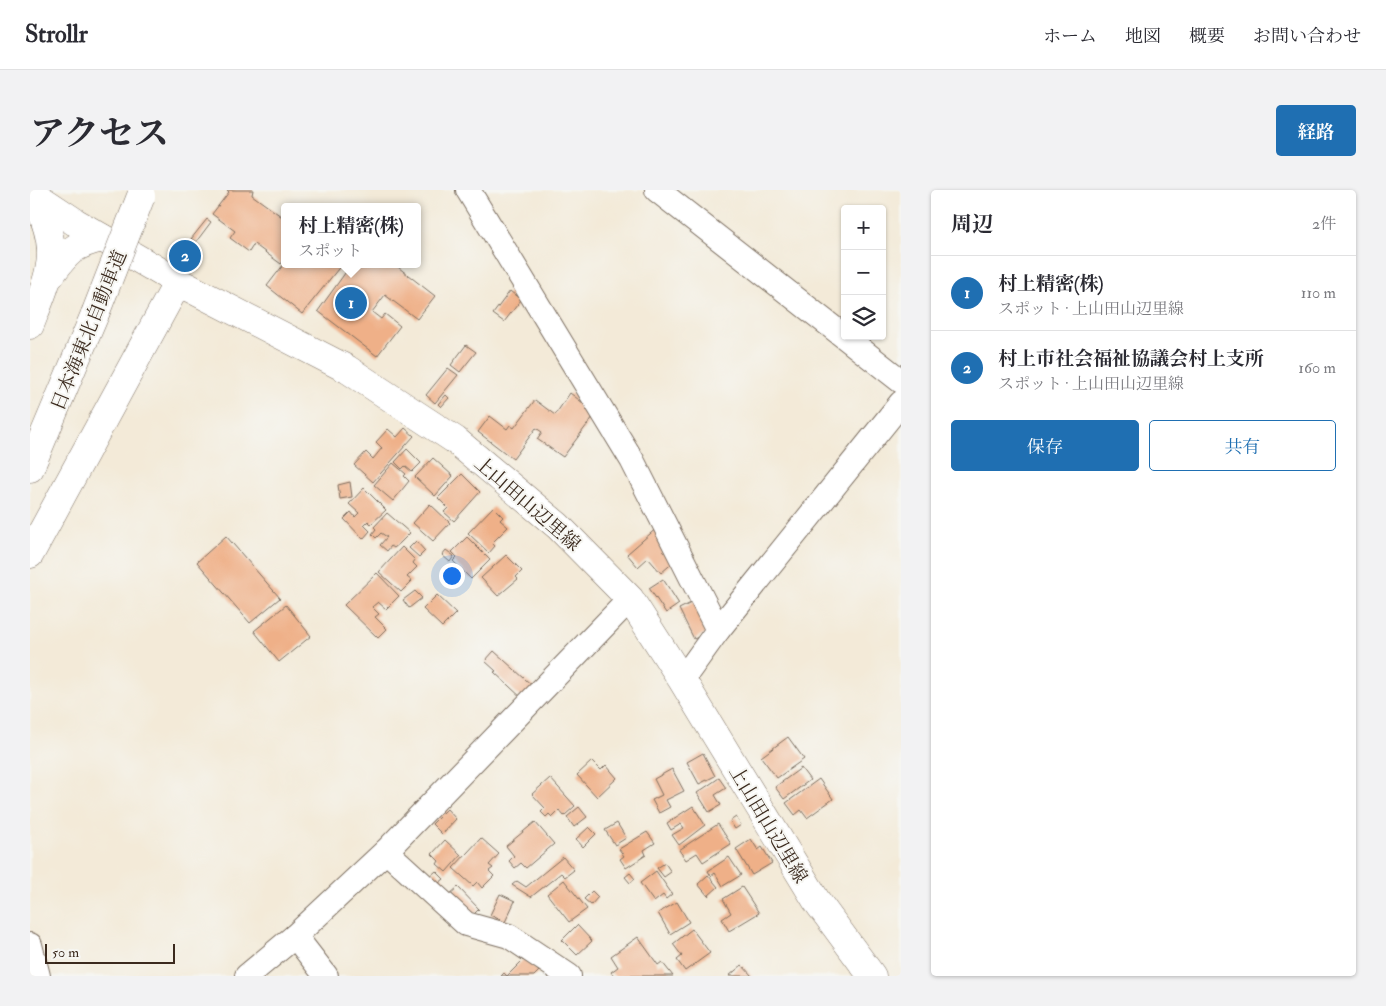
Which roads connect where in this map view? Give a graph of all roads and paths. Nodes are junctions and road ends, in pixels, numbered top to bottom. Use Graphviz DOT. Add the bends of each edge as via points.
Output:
graph roads {
  1 [pos="468,190"];
  2 [pos="657,190"];
  3 [pos="33,193"];
  4 [pos="142,193"];
  5 [pos="102,238"];
  6 [pos="50,276"];
  7 [pos="178,282"];
  8 [pos="30,325"];
  9 [pos="901,381"];
  10 [pos="901,403"];
  11 [pos="30,468"];
  12 [pos="30,554"];
  13 [pos="630,599"];
  14 [pos="718,630"];
  15 [pos="682,680"];
  16 [pos="386,851"];
  17 [pos="295,936"];
  18 [pos="30,945"];
  19 [pos="38,976"];
  20 [pos="247,976"];
  21 [pos="326,976"];
  22 [pos="569,976"];
  23 [pos="872,976"];
  1 -- 14 [label="street" via="632,460"];
  2 -- 9 [label="street"];
  3 -- 5 [label="main road, 上山田山辺里線"];
  3 -- 6 [label="main road" via="49,229 52,252"];
  4 -- 11 [label="main road, 日本海東北自動車道, bridge"];
  5 -- 6 [label="main road" via="84,242 64,255"];
  5 -- 7 [label="main road, 上山田山辺里線"];
  6 -- 8 [label="main road"];
  7 -- 12 [label="main road"];
  7 -- 13 [label="main road, 上山田山辺里線" via="347,368 455,440 558,526"];
  10 -- 14 [label="street"];
  13 -- 15 [label="main road, 上山田山辺里線"];
  13 -- 16 [label="street"];
  14 -- 15 [label="street"];
  15 -- 23 [label="main road, 上山田山辺里線" via="816,900"];
  16 -- 17 [label="street"];
  16 -- 22 [label="street" via="466,924 509,936"];
  17 -- 20 [label="street"];
  17 -- 21 [label="street"];
  18 -- 19 [label="street"];
}
